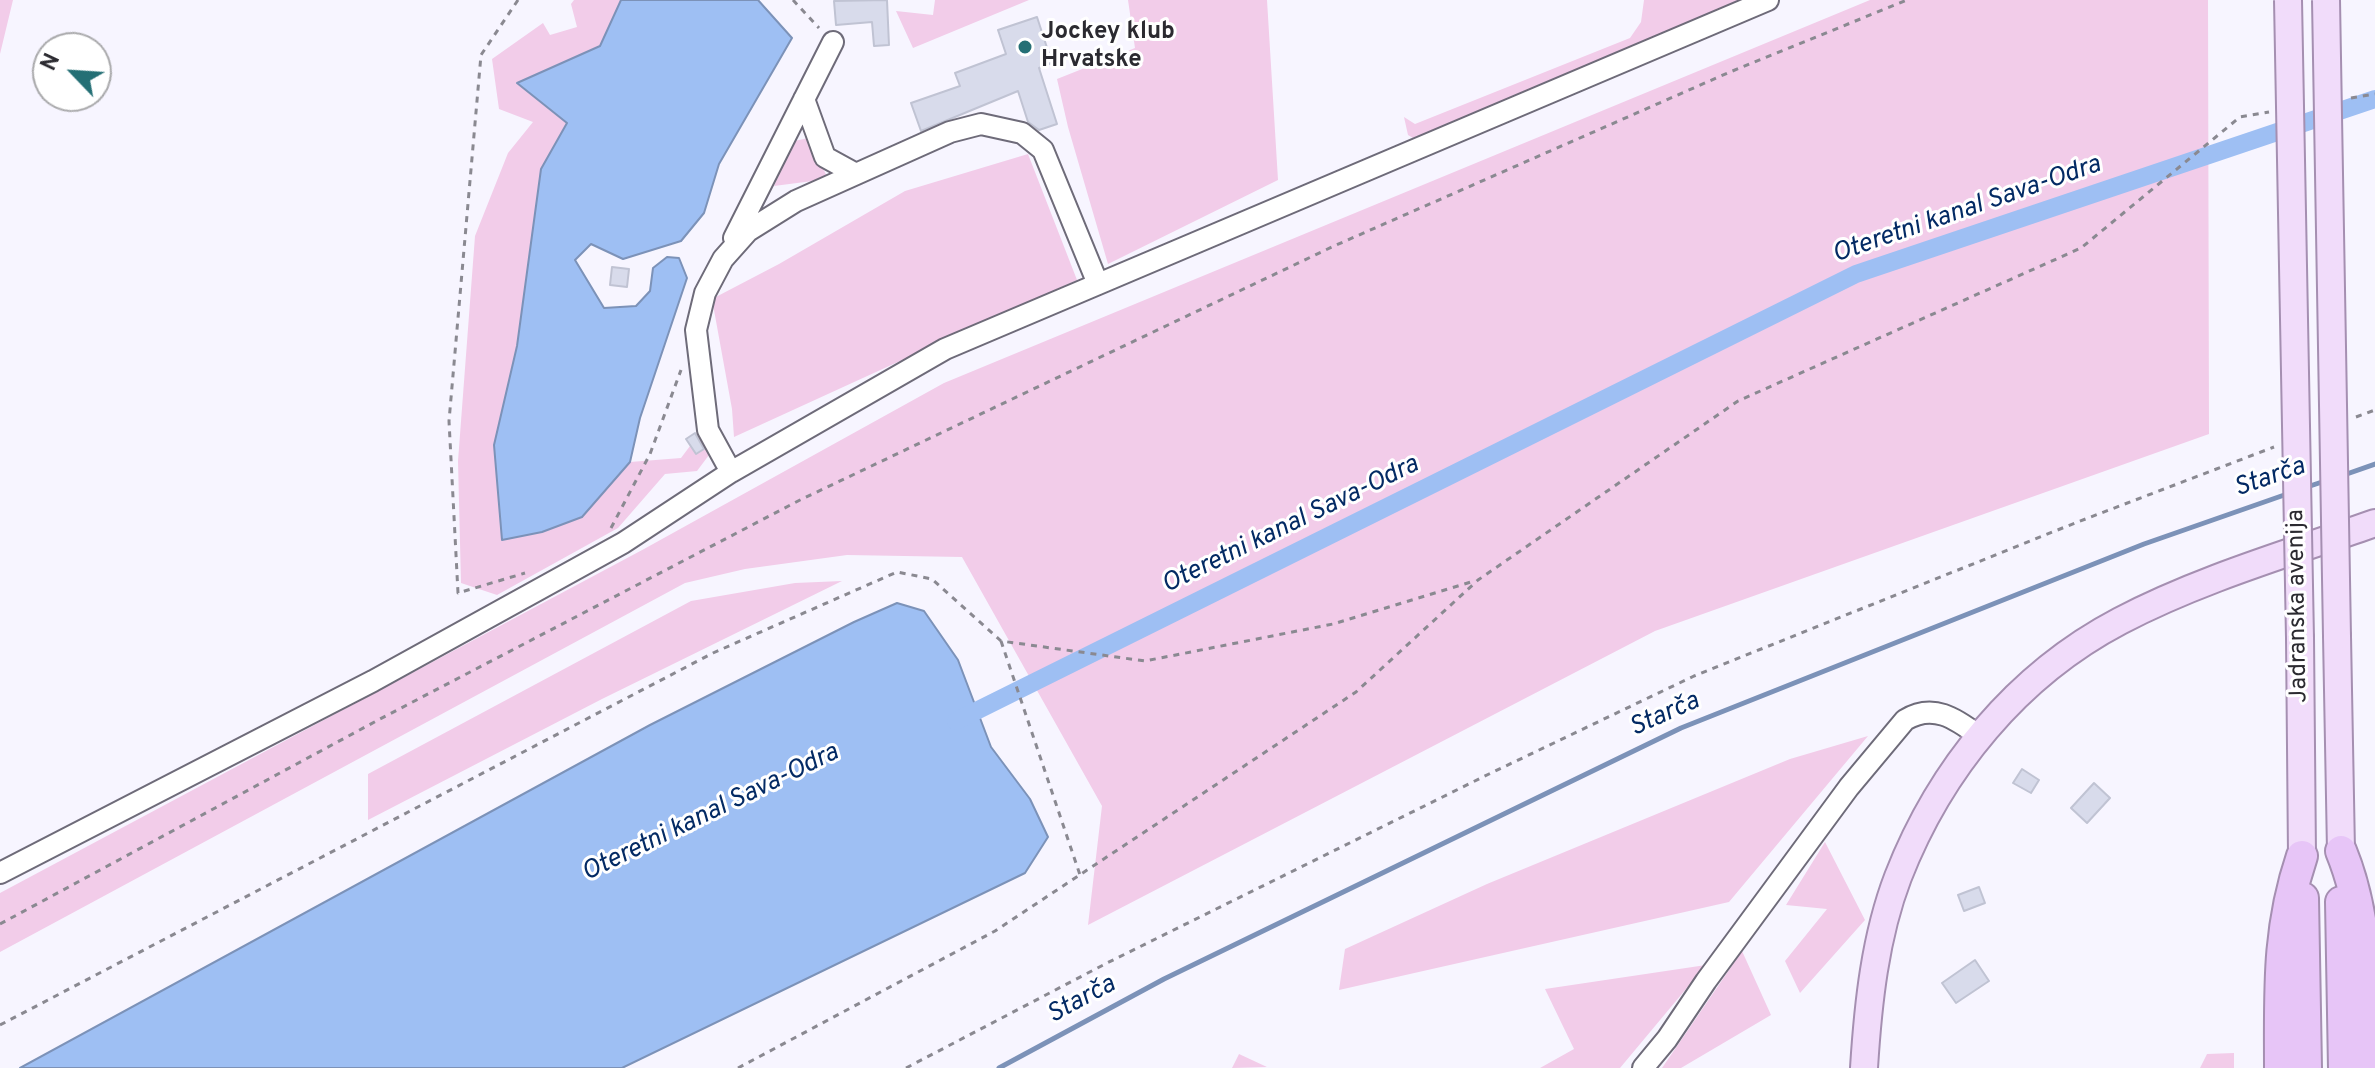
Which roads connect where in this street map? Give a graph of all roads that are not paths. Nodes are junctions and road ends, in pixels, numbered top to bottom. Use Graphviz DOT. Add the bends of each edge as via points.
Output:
graph roads {
  1 [pos="1768,0"];
  2 [pos="2288,0"];
  3 [pos="2326,0"];
  4 [pos="833,42"];
  5 [pos="804,99"];
  6 [pos="856,174"];
  7 [pos="723,259"];
  8 [pos="1098,284"];
  9 [pos="731,472"];
  10 [pos="2375,523"];
  11 [pos="1979,736"];
  12 [pos="2341,851"];
  13 [pos="2302,856"];
  14 [pos="0,873"];
  15 [pos="1643,1068"];
  16 [pos="1864,1068"];
  17 [pos="2280,1068"];
  18 [pos="2306,1068"];
  19 [pos="2344,1068"];
  20 [pos="2372,1068"];
  1 -- 8 [label="street"];
  2 -- 13 [label="main road, Jadranska avenija, bridge"];
  3 -- 12 [label="main road, Jadranska avenija, bridge"];
  4 -- 5 [label="street"];
  5 -- 6 [label="street" via="825,157"];
  5 -- 7 [label="street"];
  6 -- 7 [label="street" via="796,201 748,231"];
  6 -- 8 [label="street" via="950,132 981,124 1022,133 1043,150"];
  7 -- 9 [label="street" via="705,293 696,330 708,430"];
  8 -- 9 [label="street" via="945,349"];
  9 -- 14 [label="street" via="623,543 373,681"];
  10 -- 11 [label="main road" via="2121,620 2060,658"];
  11 -- 15 [label="street" via="1964,724 1929,711 1905,720 1849,787"];
  11 -- 16 [label="main road" via="1940,791 1897,879 1875,967"];
  12 -- 19 [label="highway, Jadranska avenija"];
  12 -- 20 [label="highway" via="2361,918"];
  13 -- 17 [label="highway" via="2284,920"];
  13 -- 18 [label="highway, Jadranska avenija"];
}
